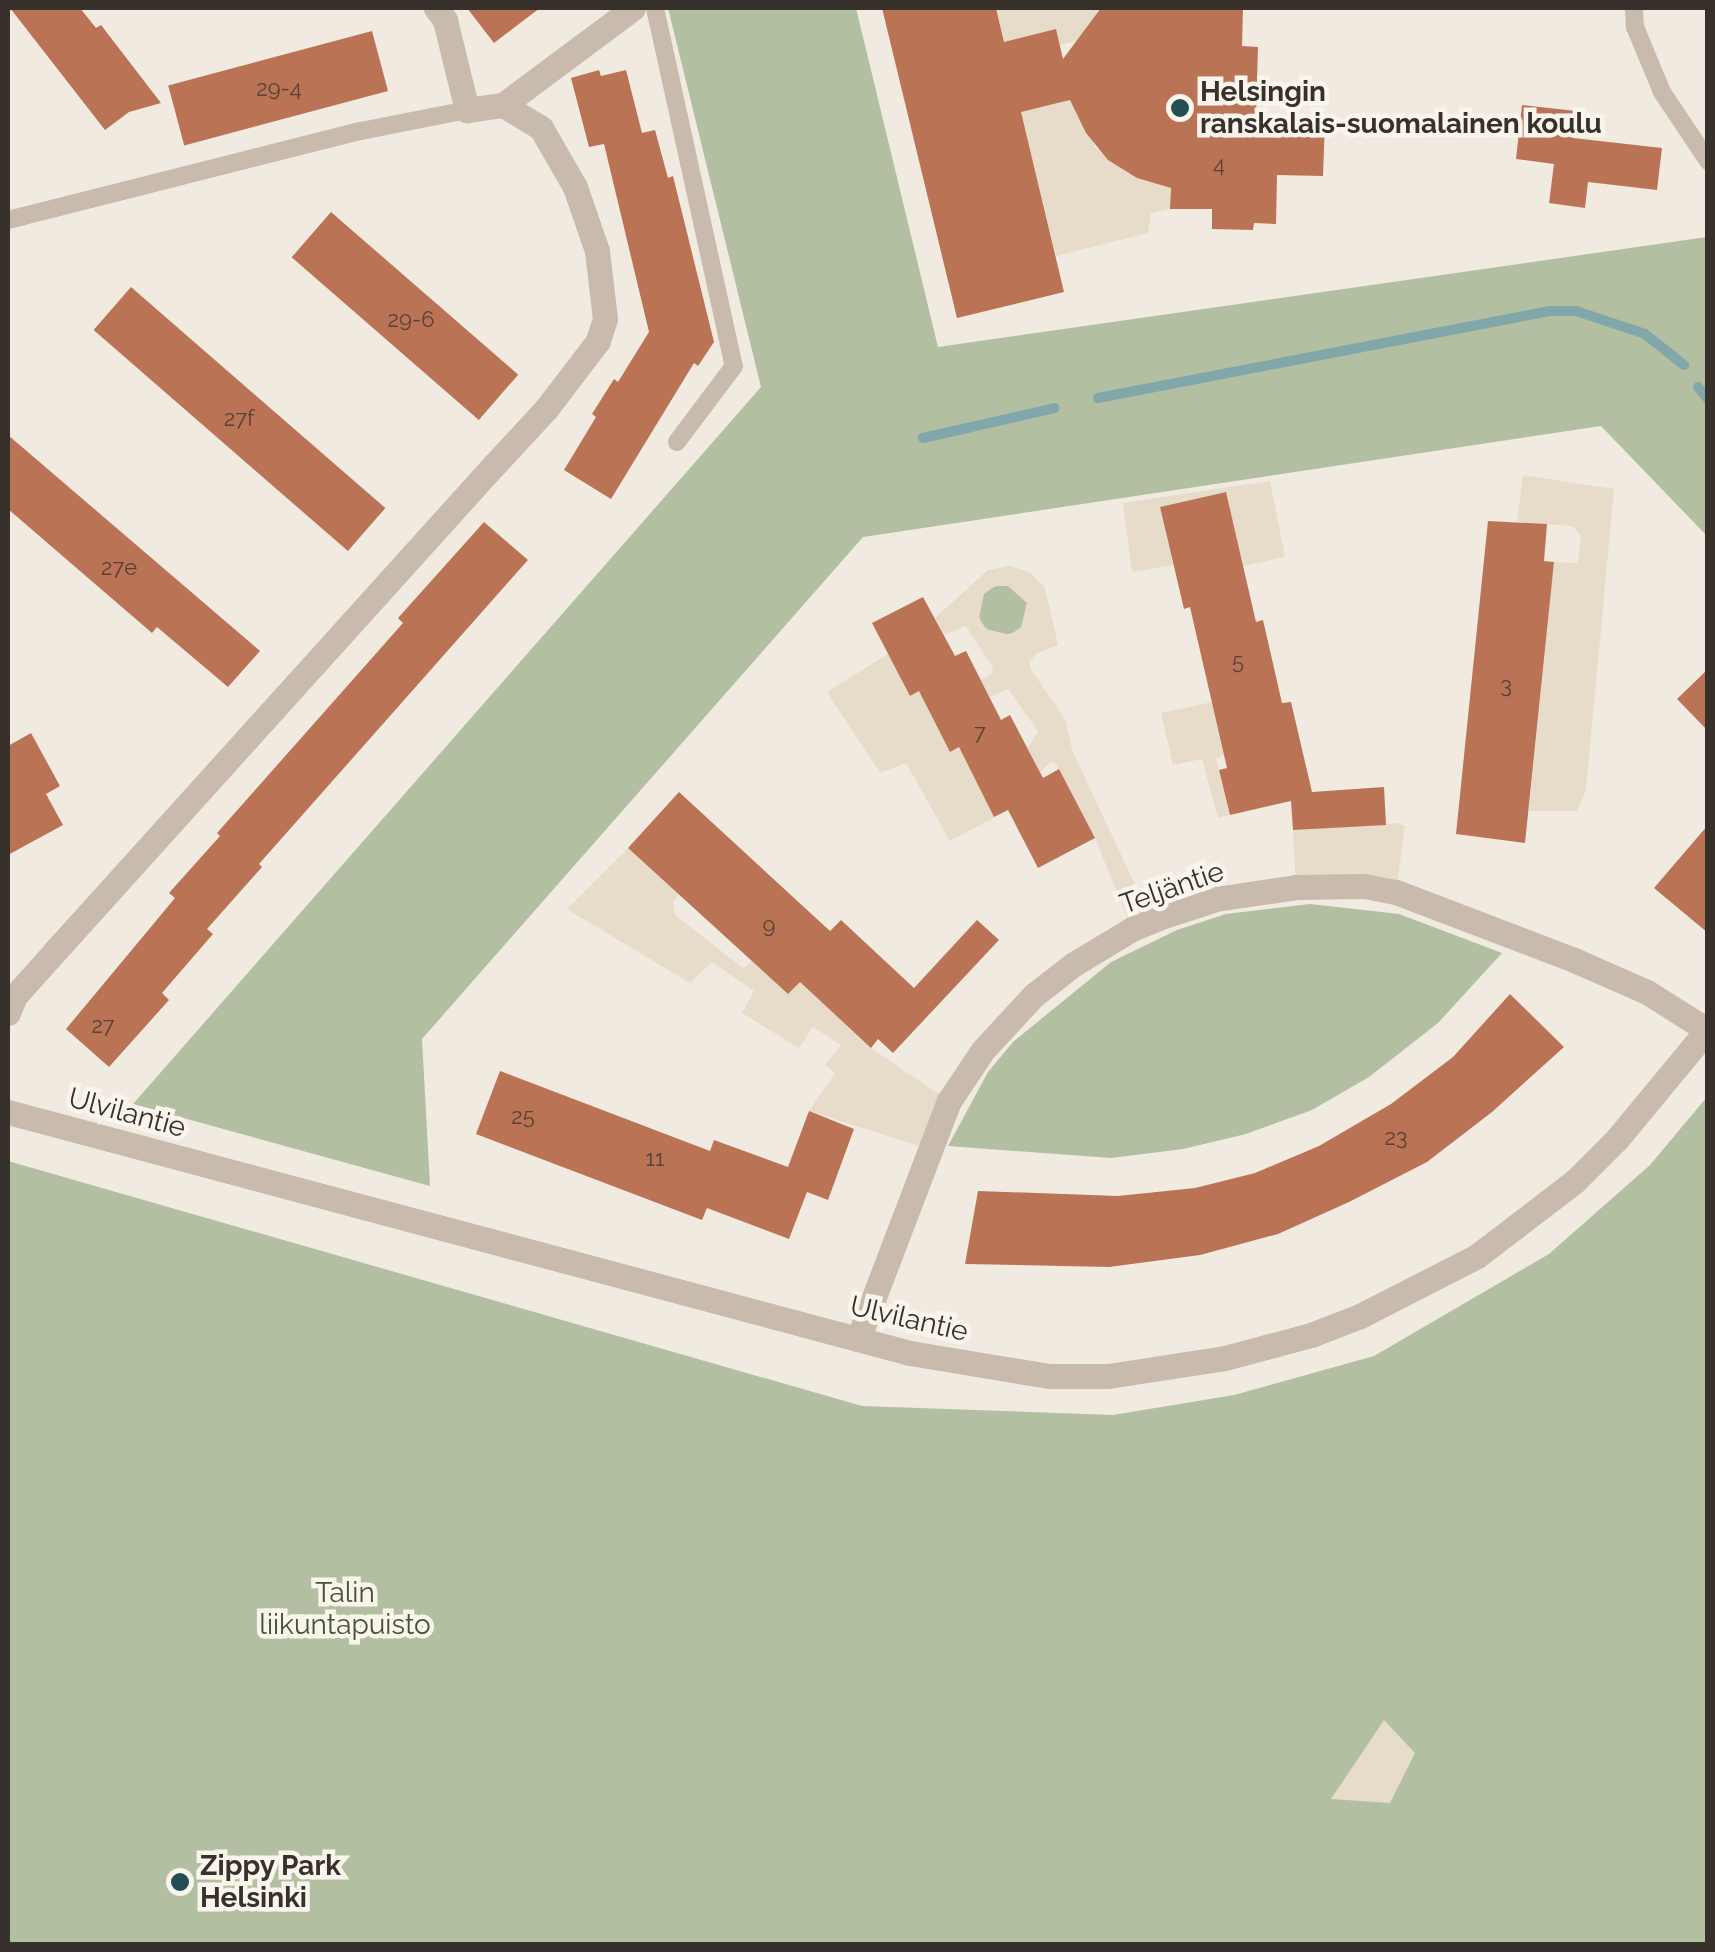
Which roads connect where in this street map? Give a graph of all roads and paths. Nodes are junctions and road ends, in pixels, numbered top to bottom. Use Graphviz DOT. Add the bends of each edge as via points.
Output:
graph roads {
  1 [pos="436,8"];
  2 [pos="633,8"];
  3 [pos="654,8"];
  4 [pos="1634,10"];
  5 [pos="503,105"];
  6 [pos="467,110"];
  7 [pos="1708,161"];
  8 [pos="8,220"];
  9 [pos="678,442"];
  10 [pos="8,1013"];
  11 [pos="1707,1029"];
  12 [pos="8,1112"];
  13 [pos="858,1339"];
  1 -- 6 [label="street" via="445,20"];
  2 -- 5 [label="street"];
  3 -- 9 [label="lane" via="734,366"];
  4 -- 7 [label="lane" via="1662,92"];
  5 -- 6 [label="street"];
  5 -- 10 [label="street" via="541,128 575,187 598,251 605,319 598,341 546,409 15,996"];
  6 -- 8 [label="lane"];
  11 -- 13 [label="street, Ulvilantie" via="1618,1139 1522,1226 1437,1279 1312,1335 1225,1358 1108,1376 1049,1376"];
  11 -- 13 [label="street, Teljäntie" via="1629,984 1396,892 1296,887 1216,899 1167,916 1074,964 983,1050 948,1101"];
  12 -- 13 [label="street, Ulvilantie"];
}
